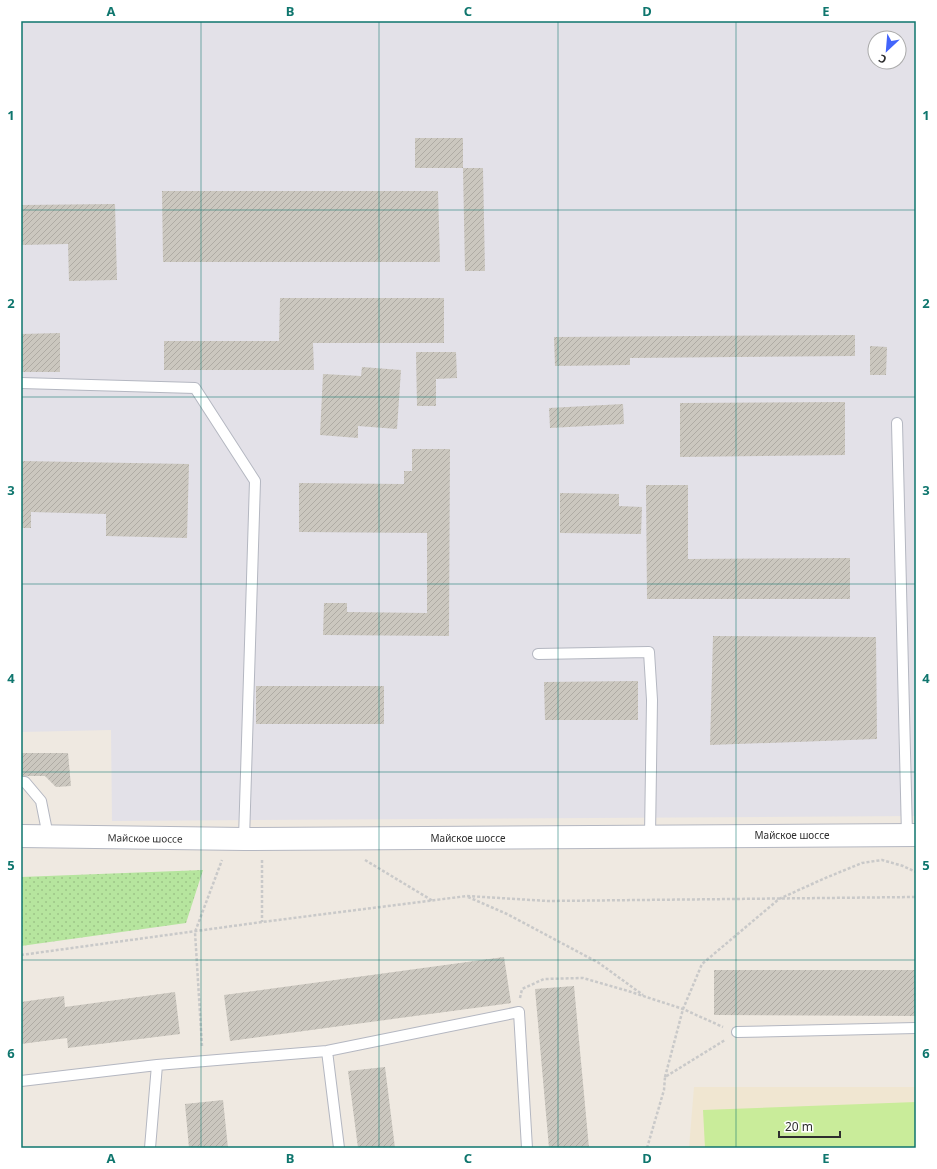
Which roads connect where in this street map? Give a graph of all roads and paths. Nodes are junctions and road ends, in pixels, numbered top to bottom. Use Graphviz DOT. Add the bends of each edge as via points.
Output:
graph roads {
  1 [pos="21,383"];
  2 [pos="897,423"];
  3 [pos="538,654"];
  4 [pos="911,780"];
  5 [pos="21,782"];
  6 [pos="911,835"];
  7 [pos="21,836"];
  8 [pos="48,836"];
  9 [pos="650,836"];
  10 [pos="244,839"];
  11 [pos="262,854"];
  12 [pos="224,855"];
  13 [pos="363,858"];
  14 [pos="916,872"];
  15 [pos="467,896"];
  16 [pos="916,897"];
  17 [pos="779,899"];
  18 [pos="432,901"];
  19 [pos="262,922"];
  20 [pos="195,932"];
  21 [pos="21,955"];
  22 [pos="645,997"];
  23 [pos="683,1009"];
  24 [pos="519,1012"];
  25 [pos="916,1028"];
  26 [pos="737,1032"];
  27 [pos="327,1051"];
  28 [pos="203,1062"];
  29 [pos="157,1065"];
  30 [pos="665,1077"];
  31 [pos="21,1081"];
  32 [pos="150,1148"];
  33 [pos="339,1148"];
  34 [pos="527,1148"];
  35 [pos="647,1148"];
  1 -- 10 [label="lane" via="195,388 254,481"];
  2 -- 4 [label="lane"];
  3 -- 9 [label="lane" via="649,652 652,700"];
  4 -- 6 [label="lane"];
  5 -- 8 [label="lane" via="25,782 41,801"];
  6 -- 9 [label="street, Майское шоссе"];
  7 -- 8 [label="street, Майское шоссе"];
  8 -- 10 [label="street, Майское шоссе"];
  9 -- 10 [label="street, Майское шоссе"];
  11 -- 19 [label="path"];
  12 -- 20 [label="path"];
  13 -- 18 [label="path"];
  14 -- 17 [label="path" via="882,860 862,863 822,878"];
  15 -- 17 [label="path" via="548,901"];
  15 -- 18 [label="path"];
  15 -- 22 [label="path" via="507,914 599,963"];
  16 -- 17 [label="path"];
  17 -- 23 [label="path" via="702,964"];
  18 -- 19 [label="path"];
  19 -- 20 [label="path"];
  20 -- 21 [label="path"];
  20 -- 28 [label="path"];
  22 -- 23 [label="path"];
  22 -- 24 [label="path" via="583,978 544,980 522,988"];
  23 -- 26 [label="path"];
  23 -- 30 [label="path"];
  24 -- 27 [label="lane"];
  24 -- 34 [label="lane"];
  25 -- 26 [label="lane"];
  26 -- 30 [label="path"];
  27 -- 28 [label="lane"];
  27 -- 33 [label="lane"];
  28 -- 29 [label="lane"];
  29 -- 31 [label="lane"];
  29 -- 32 [label="lane"];
  30 -- 35 [label="path" via="664,1090"];
}
